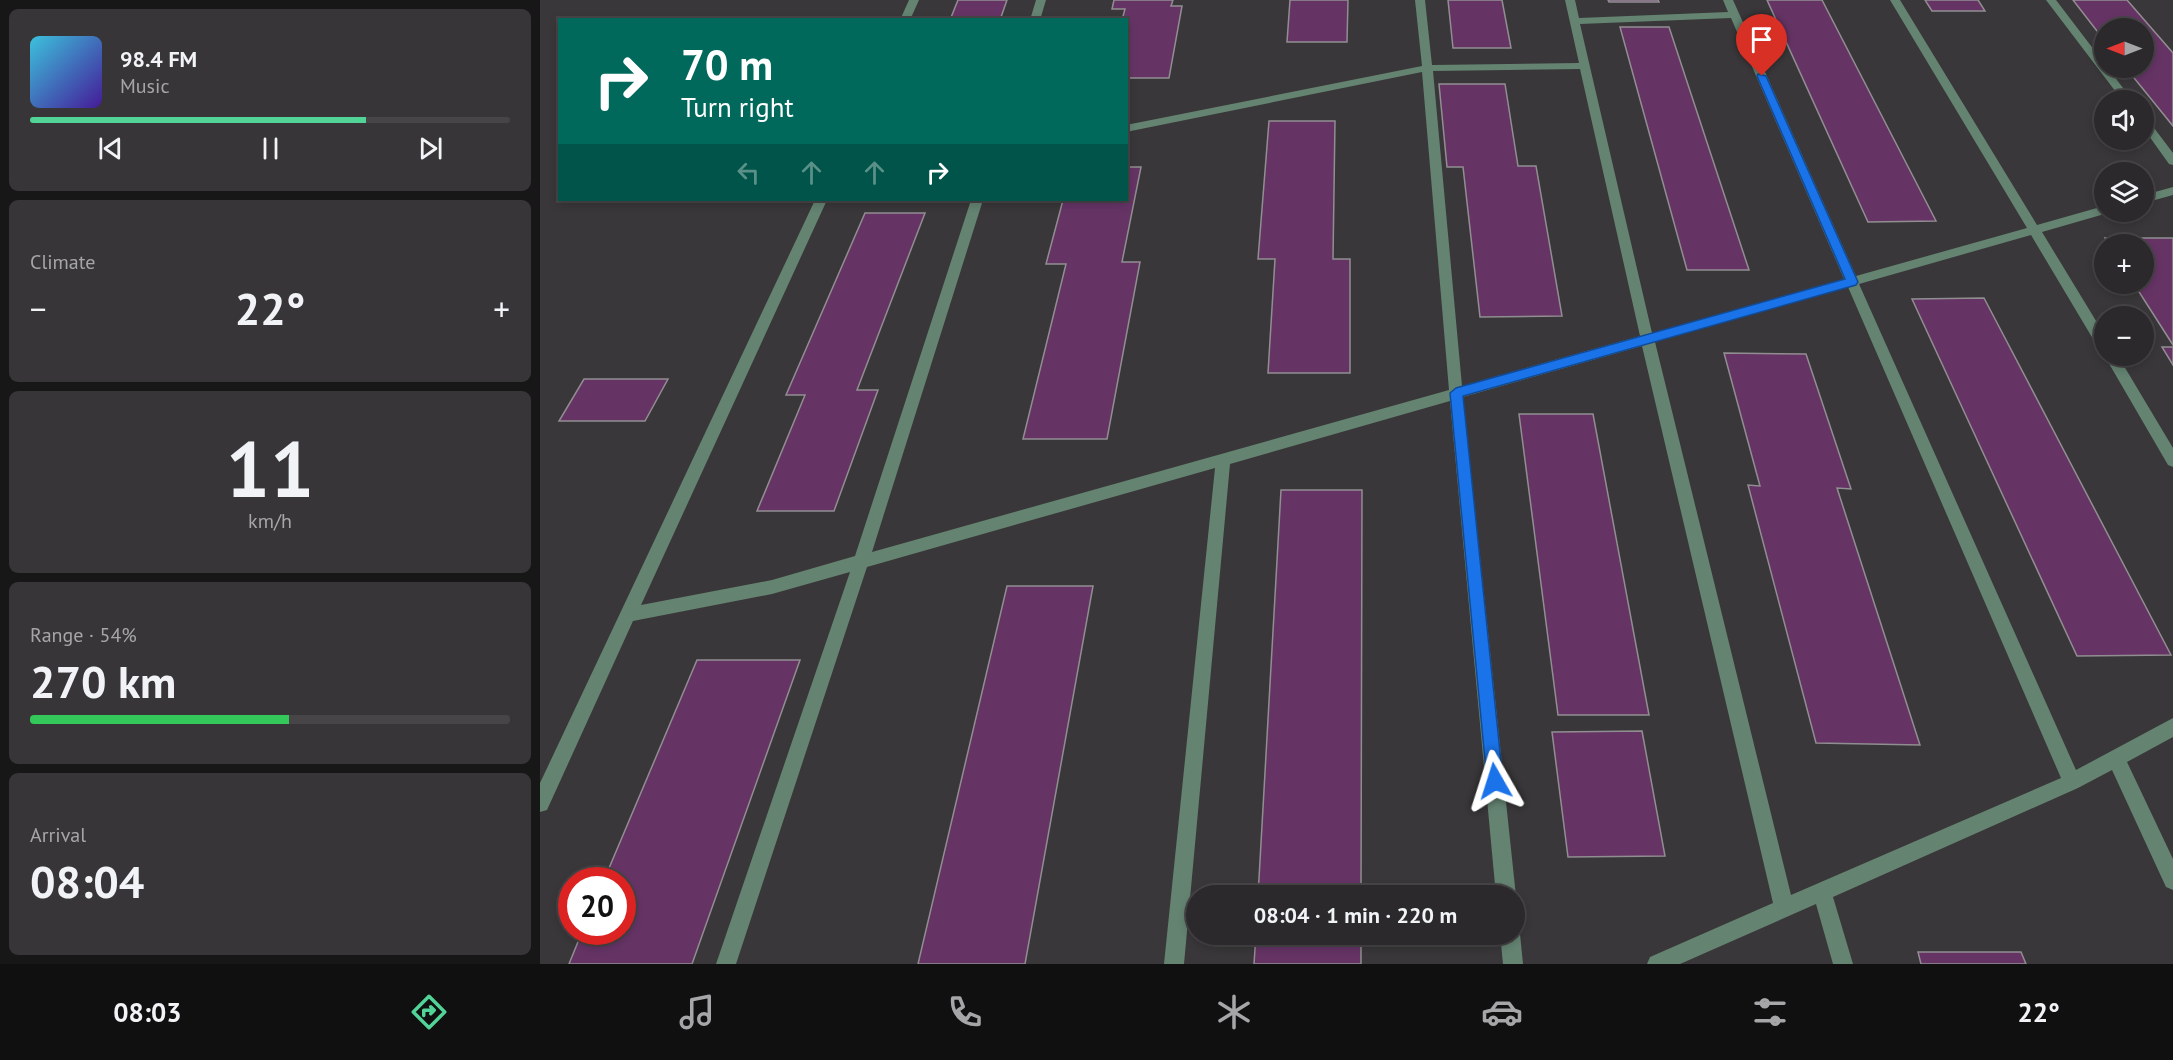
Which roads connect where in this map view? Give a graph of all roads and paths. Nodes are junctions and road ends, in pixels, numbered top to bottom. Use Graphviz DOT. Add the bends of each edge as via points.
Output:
graph roads {
  1 [pos="914,0"];
  2 [pos="1041,0"];
  3 [pos="1420,0"];
  4 [pos="1570,0"];
  5 [pos="1728,0"];
  6 [pos="1895,0"];
  7 [pos="2051,0"];
  8 [pos="1734,15"];
  9 [pos="905,18"];
  10 [pos="1036,18"];
  11 [pos="1574,21"];
  12 [pos="1585,66"];
  13 [pos="1427,68"];
  14 [pos="2119,90"];
  15 [pos="1128,129"];
  16 [pos="2154,135"];
  17 [pos="2173,161"];
  18 [pos="2173,191"];
  19 [pos="2154,196"];
  20 [pos="821,201"];
  21 [pos="977,201"];
  22 [pos="2094,213"];
  23 [pos="2036,230"];
  24 [pos="1852,282"];
  25 [pos="2094,328"];
  26 [pos="1647,339"];
  27 [pos="2116,366"];
  28 [pos="1456,393"];
  29 [pos="1223,459"];
  30 [pos="2173,461"];
  31 [pos="861,562"];
  32 [pos="627,615"];
  33 [pos="2173,727"];
  34 [pos="2116,758"];
  35 [pos="2072,782"];
  36 [pos="540,803"];
  37 [pos="2173,880"];
  38 [pos="1505,885"];
  39 [pos="1822,891"];
  40 [pos="1784,908"];
  41 [pos="1511,945"];
  42 [pos="726,964"];
  43 [pos="1174,964"];
  44 [pos="1513,964"];
  45 [pos="1657,964"];
  46 [pos="1843,964"];
  1 -- 9 [label="street"];
  2 -- 10 [label="street"];
  3 -- 13 [label="street"];
  4 -- 11 [label="street"];
  5 -- 8 [label="street"];
  6 -- 23 [label="street"];
  7 -- 14 [label="street"];
  8 -- 11 [label="street"];
  8 -- 24 [label="street"];
  11 -- 12 [label="street"];
  12 -- 13 [label="street"];
  12 -- 26 [label="street"];
  13 -- 15 [label="street"];
  13 -- 28 [label="street"];
  16 -- 17 [label="street"];
  18 -- 19 [label="street"];
  20 -- 32 [label="street"];
  21 -- 31 [label="street"];
  22 -- 23 [label="street"];
  23 -- 24 [label="street"];
  23 -- 25 [label="street"];
  24 -- 26 [label="street"];
  24 -- 35 [label="street"];
  26 -- 28 [label="street"];
  26 -- 40 [label="street"];
  27 -- 30 [label="street"];
  28 -- 29 [label="street"];
  28 -- 38 [label="street"];
  29 -- 31 [label="street"];
  29 -- 43 [label="street"];
  31 -- 32 [label="street" via="772,586"];
  31 -- 42 [label="street"];
  32 -- 36 [label="street"];
  33 -- 34 [label="street"];
  34 -- 35 [label="street"];
  34 -- 37 [label="street"];
  35 -- 39 [label="street"];
  39 -- 40 [label="street"];
  39 -- 46 [label="street"];
  40 -- 45 [label="street"];
  41 -- 44 [label="street"];
}
